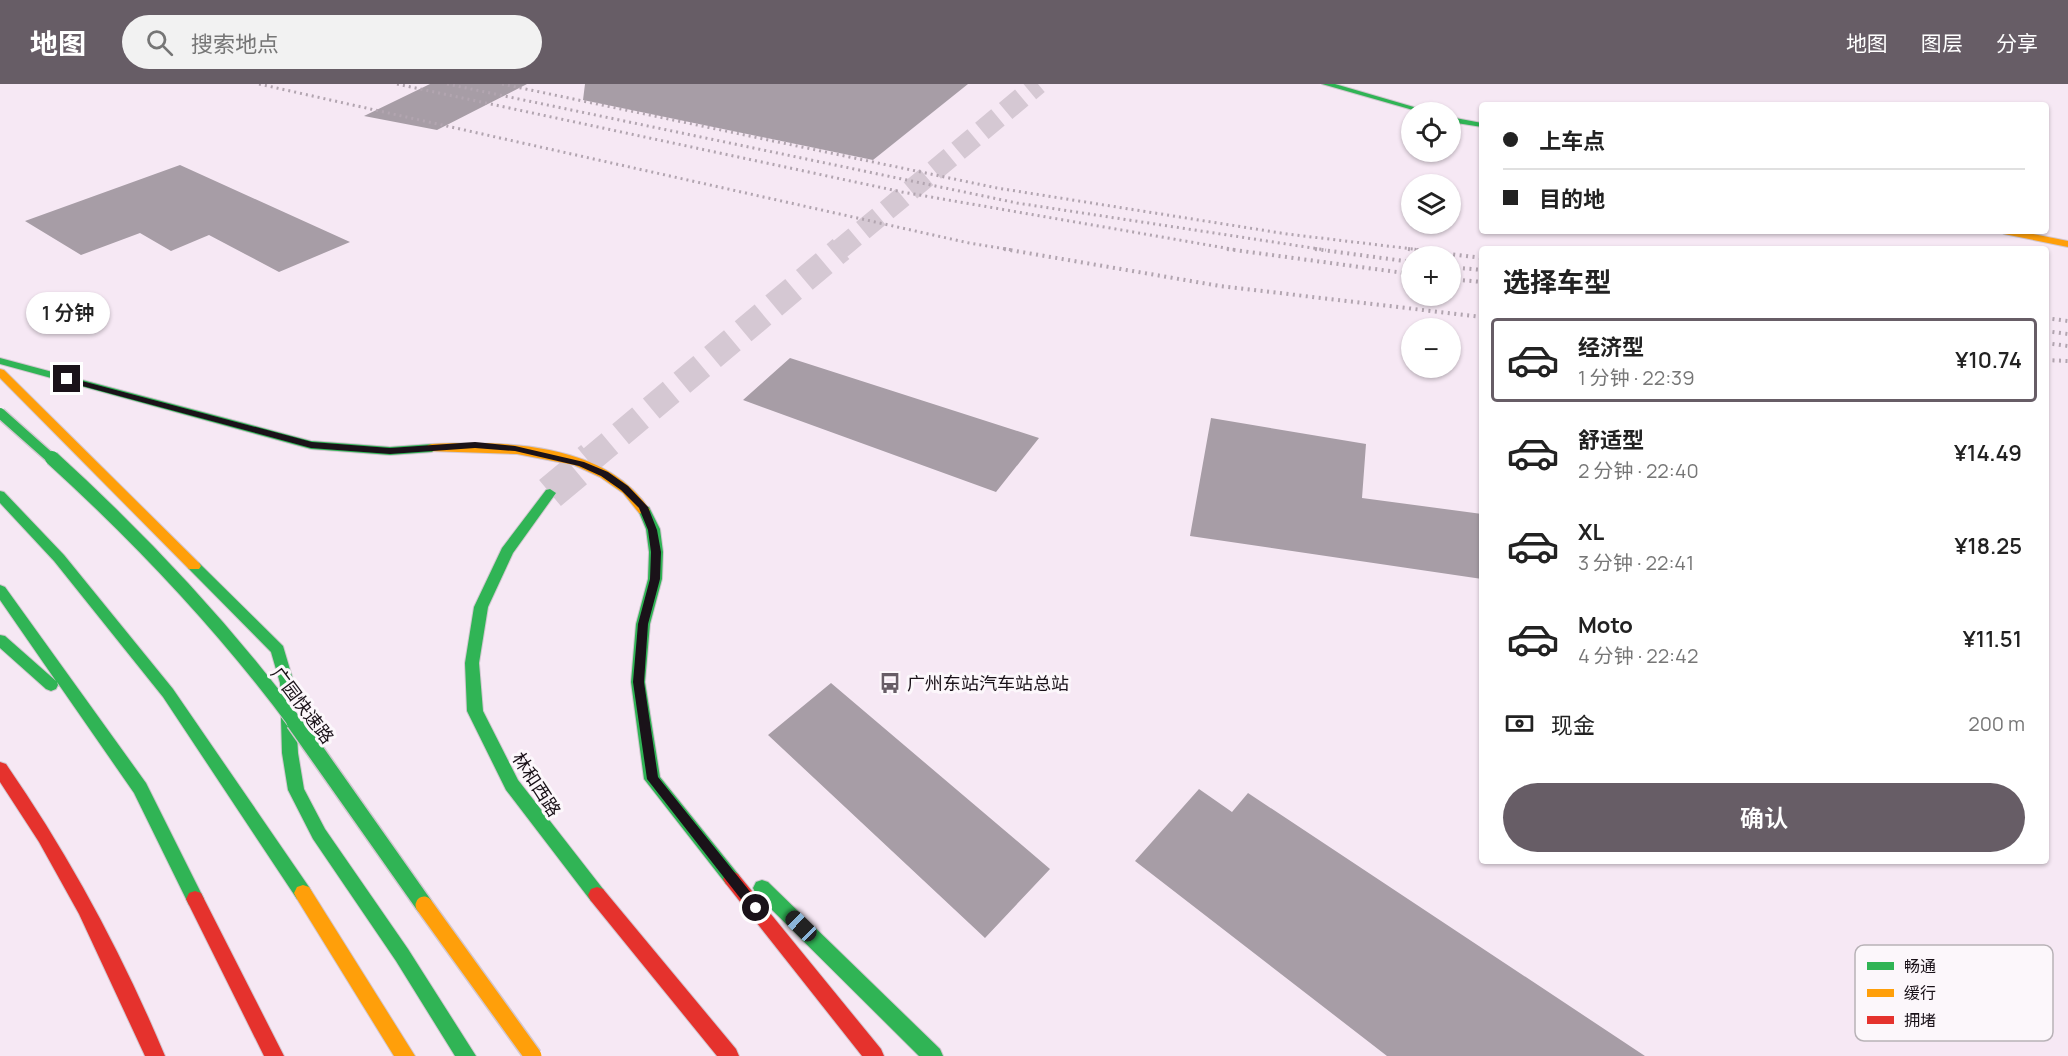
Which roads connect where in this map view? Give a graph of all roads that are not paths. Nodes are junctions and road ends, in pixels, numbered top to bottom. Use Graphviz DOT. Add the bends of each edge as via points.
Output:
graph roads {
  1 [pos="1326,84"];
  2 [pos="1401,105"];
  3 [pos="1461,120"];
  4 [pos="1479,124"];
  5 [pos="2019,234"];
  6 [pos="2068,244"];
  7 [pos="0,362"];
  8 [pos="0,372"];
  9 [pos="0,413"];
  10 [pos="550,494"];
  11 [pos="0,495"];
  12 [pos="0,590"];
  13 [pos="0,640"];
  14 [pos="88,718"];
  15 [pos="0,756"];
  16 [pos="0,769"];
  17 [pos="652,779"];
  18 [pos="18,793"];
  19 [pos="737,863"];
  20 [pos="754,880"];
  21 [pos="155,1056"];
  22 [pos="274,1056"];
  23 [pos="405,1056"];
  24 [pos="466,1056"];
  25 [pos="533,1056"];
  26 [pos="729,1056"];
  27 [pos="874,1056"];
  28 [pos="933,1056"];
  1 -- 2 [label="main road"];
  3 -- 4 [label="main road"];
  5 -- 6 [label="main road"];
  7 -- 17 [label="main road" via="311,445 390,451 475,445 515,448 581,464 604,474 643,507 653,530 655,579 643,624 638,682"];
  8 -- 24 [label="main road" via="278,650 287,683 296,790 319,834"];
  9 -- 25 [label="main road, 广园快速路, bridge" via="132,535 236,648 324,763"];
  10 -- 26 [label="main road, 林和西路" via="507,550 481,607 472,663 476,711 512,785"];
  11 -- 23 [label="main road" via="121,633 228,779"];
  12 -- 14 [label="main road"];
  13 -- 14 [label="main road"];
  14 -- 22 [label="main road" via="140,788"];
  15 -- 18 [label="main road"];
  16 -- 18 [label="main road"];
  17 -- 19 [label="main road"];
  17 -- 27 [label="main road"];
  18 -- 21 [label="main road" via="72,879"];
  20 -- 28 [label="main road"];
}
